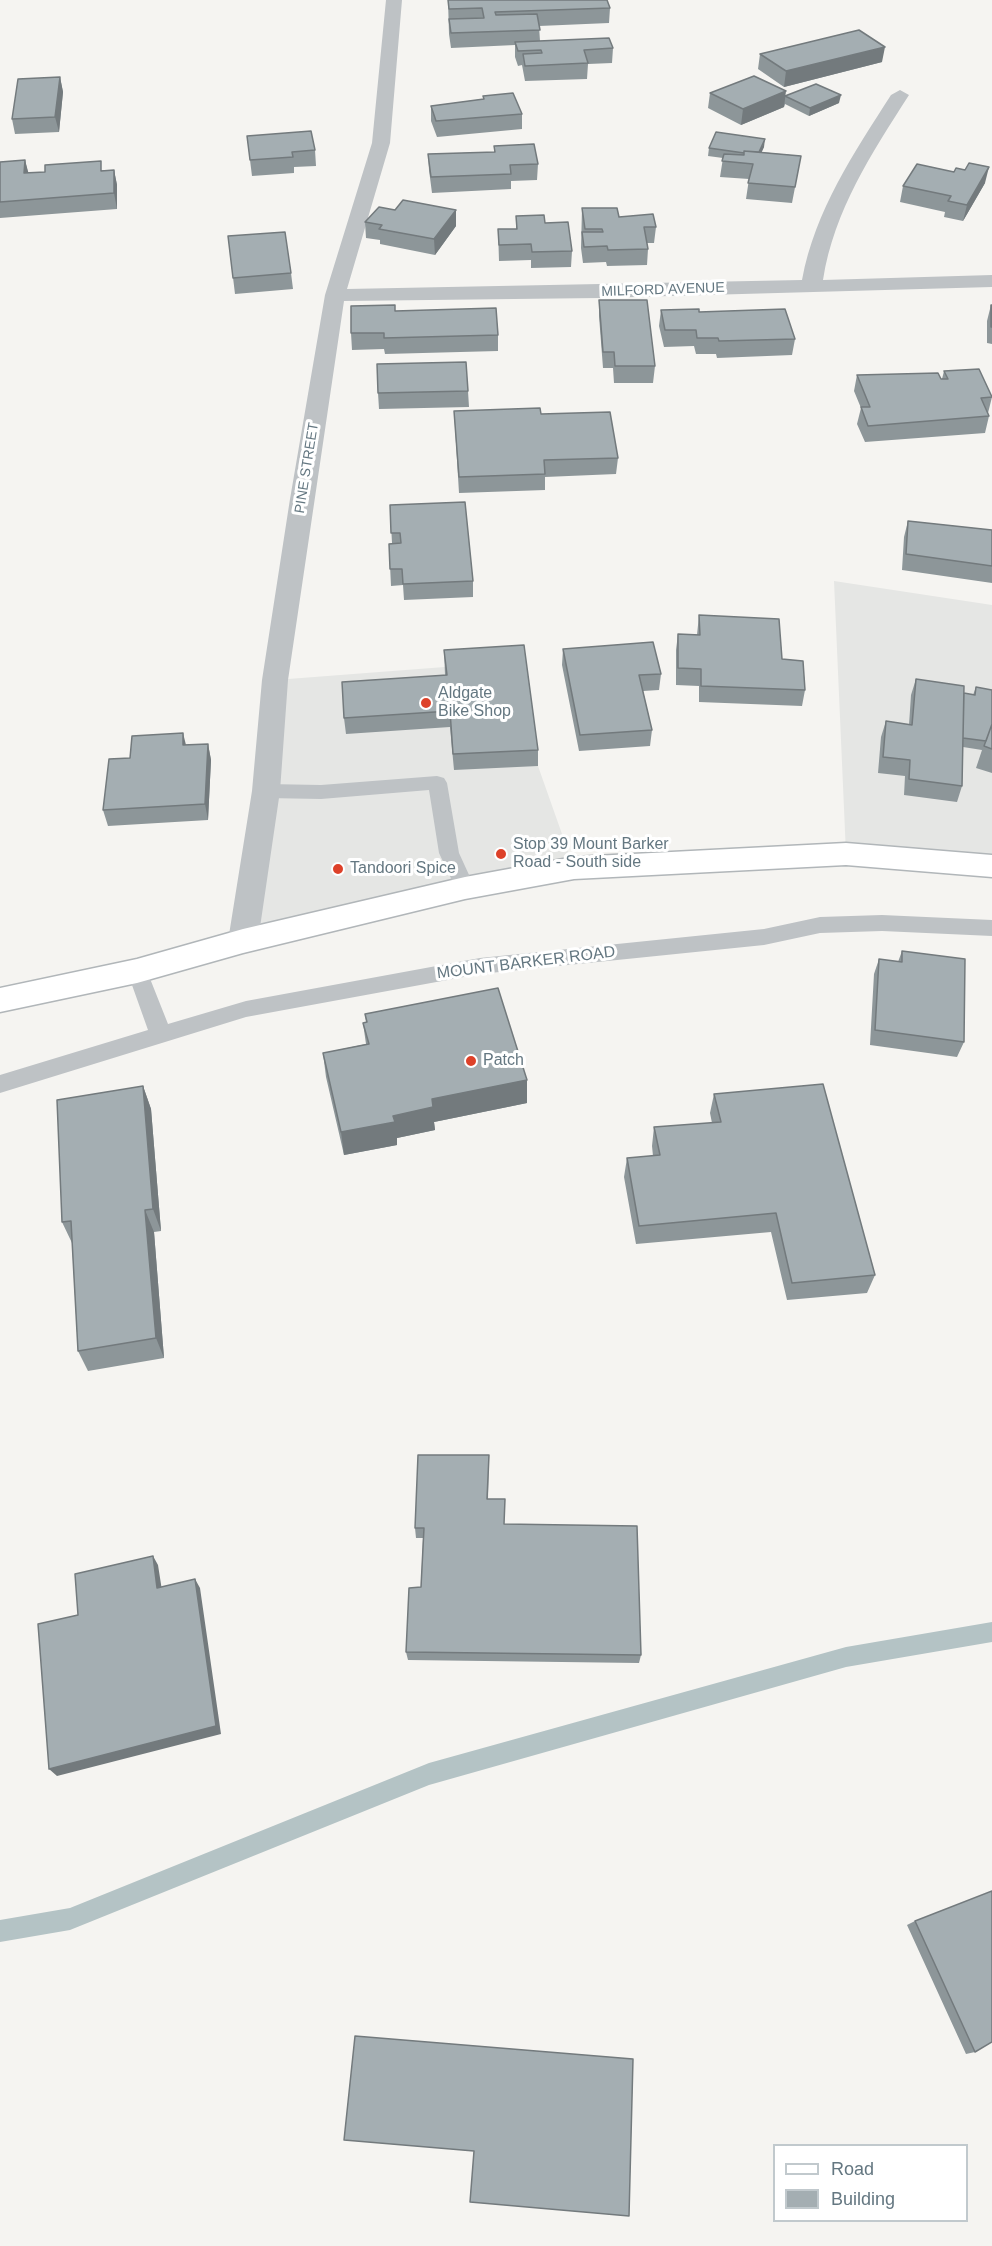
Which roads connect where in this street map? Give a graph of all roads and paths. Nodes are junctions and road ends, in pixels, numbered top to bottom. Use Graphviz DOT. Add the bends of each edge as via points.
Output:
graph roads {
  1 [pos="394,0"];
  2 [pos="900,95"];
  3 [pos="992,281"];
  4 [pos="812,285"];
  5 [pos="335,295"];
  6 [pos="266,791"];
  7 [pos="992,866"];
  8 [pos="465,888"];
  9 [pos="992,928"];
  10 [pos="243,941"];
  11 [pos="137,970"];
  12 [pos="0,1000"];
  13 [pos="161,1035"];
  14 [pos="0,1084"];
  1 -- 5 [label="street, PINE STREET" via="381,143"];
  2 -- 4 [label="street" via="847,180 814,256"];
  3 -- 4 [label="street, MILFORD AVENUE"];
  4 -- 5 [label="street, MILFORD AVENUE"];
  5 -- 6 [label="street, PINE STREET" via="275,680"];
  6 -- 8 [label="lane" via="321,792 436,783 449,853"];
  6 -- 10 [label="street, PINE STREET"];
  7 -- 8 [label="main road" via="846,854 574,868"];
  8 -- 10 [label="main road"];
  9 -- 13 [label="lane, MOUNT BARKER ROAD" via="882,922 820,925 764,937 480,966 246,1009"];
  10 -- 11 [label="main road"];
  11 -- 12 [label="main road"];
  11 -- 13 [label="lane"];
  13 -- 14 [label="lane, MOUNT BARKER ROAD"];
}
